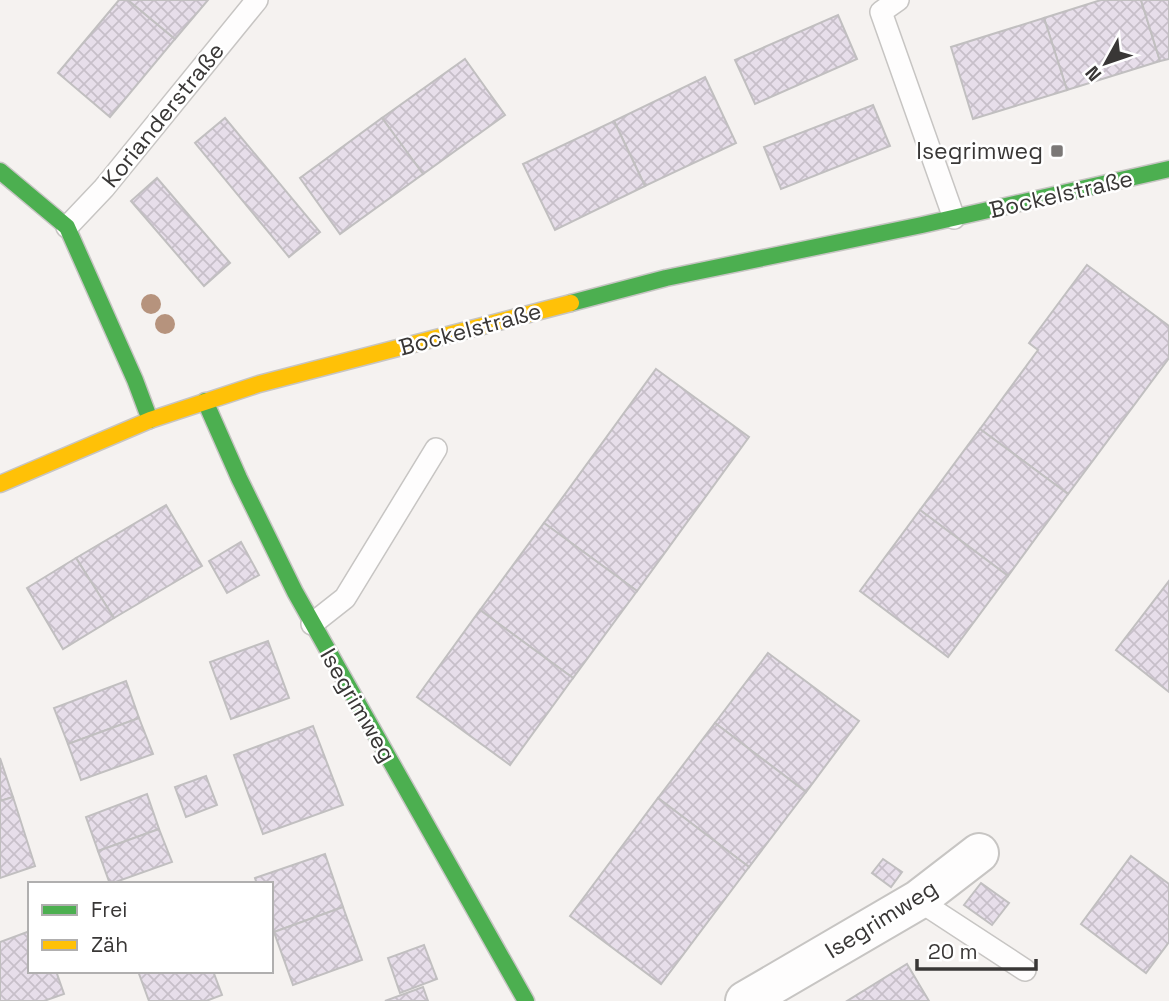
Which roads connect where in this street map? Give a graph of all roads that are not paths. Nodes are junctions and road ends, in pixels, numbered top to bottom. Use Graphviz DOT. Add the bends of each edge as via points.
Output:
graph roads {
  1 [pos="257,0"];
  2 [pos="898,0"];
  3 [pos="1169,170"];
  4 [pos="0,171"];
  5 [pos="954,218"];
  6 [pos="67,227"];
  7 [pos="205,401"];
  8 [pos="150,420"];
  9 [pos="436,449"];
  10 [pos="0,484"];
  11 [pos="312,624"];
  12 [pos="979,853"];
  13 [pos="918,900"];
  14 [pos="1025,970"];
  15 [pos="526,1001"];
  16 [pos="745,1001"];
  1 -- 6 [label="lane, Korianderstraße"];
  2 -- 5 [label="lane" via="881,12"];
  3 -- 5 [label="street, Bockelstraße"];
  4 -- 6 [label="street"];
  5 -- 7 [label="street, Bockelstraße" via="666,278"];
  6 -- 8 [label="street"];
  7 -- 8 [label="street, Bockelstraße"];
  7 -- 11 [label="street, Isegrimweg"];
  8 -- 10 [label="street, Bockelstraße"];
  9 -- 11 [label="lane" via="345,598"];
  11 -- 15 [label="street, Isegrimweg"];
  12 -- 13 [label="street, Isegrimweg"];
  13 -- 14 [label="lane"];
  13 -- 16 [label="street, Isegrimweg"];
}
